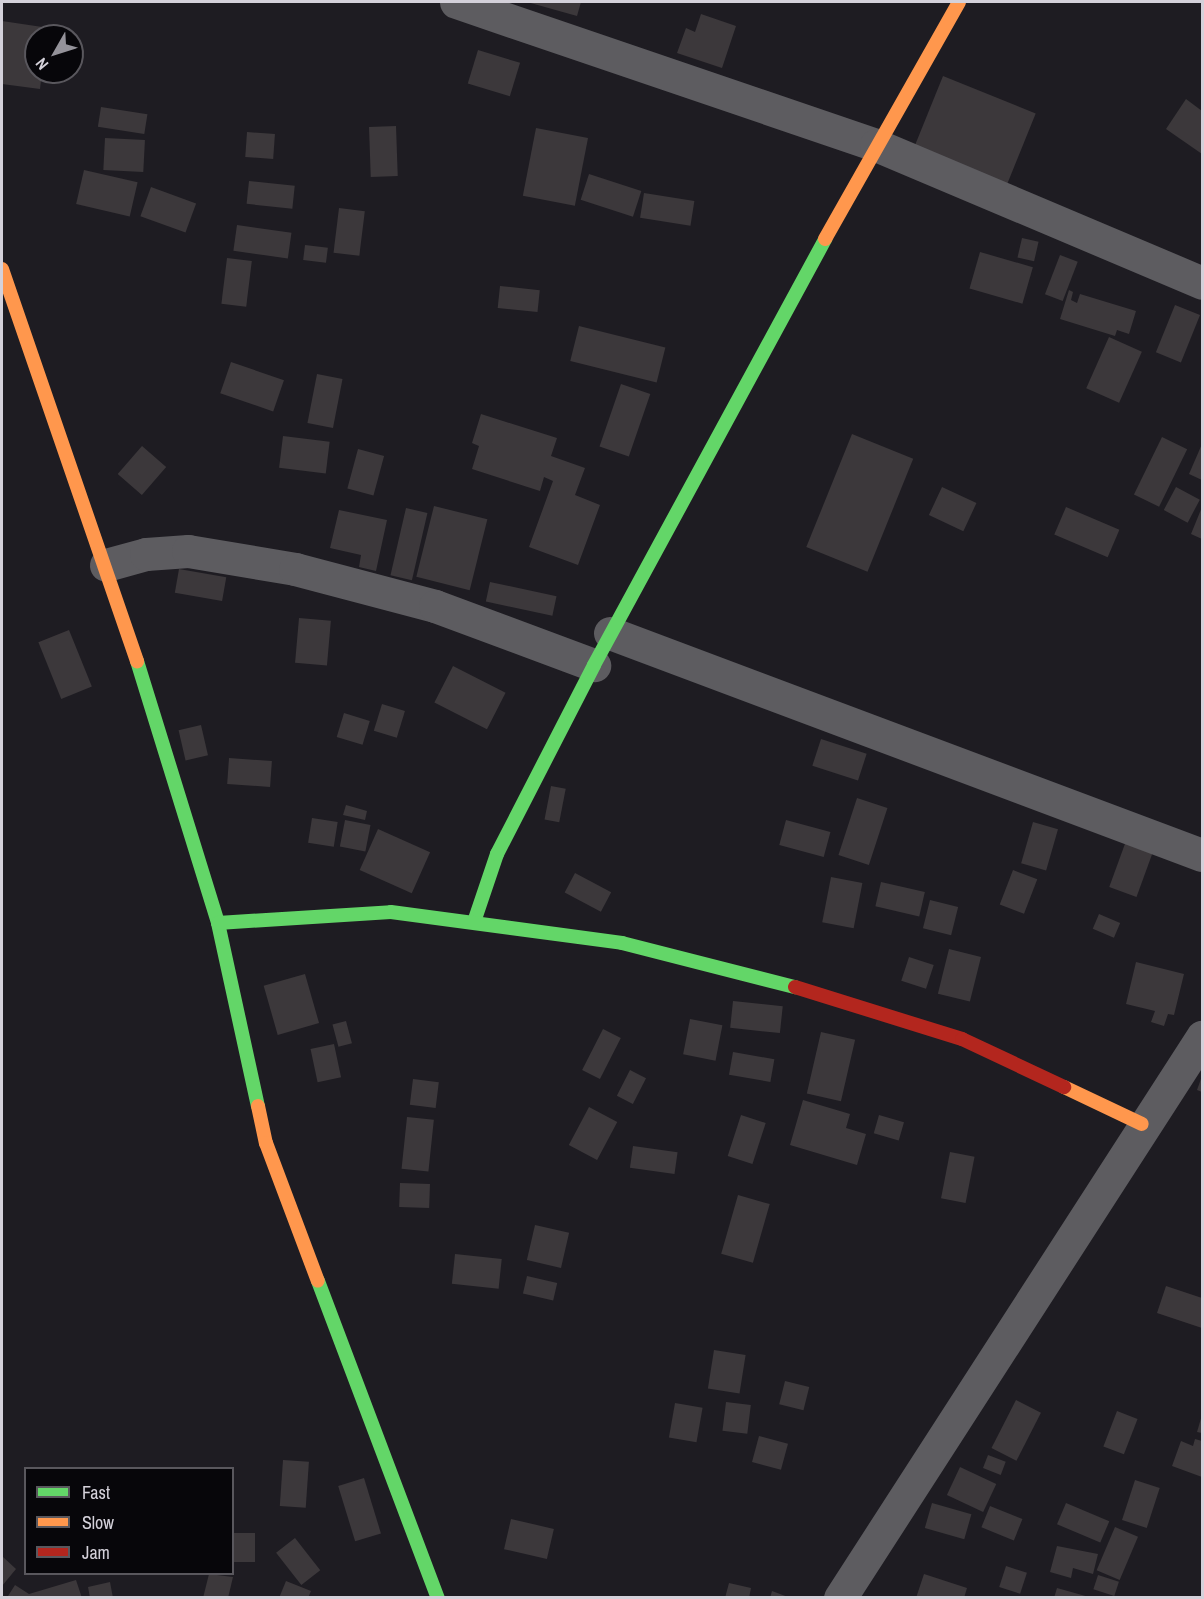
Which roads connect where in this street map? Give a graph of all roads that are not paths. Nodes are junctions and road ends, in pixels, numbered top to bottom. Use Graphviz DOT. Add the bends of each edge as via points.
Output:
graph roads {
  1 [pos="456,2"];
  2 [pos="959,2"];
  3 [pos="876,145"];
  4 [pos="2,268"];
  5 [pos="1203,283"];
  6 [pos="106,565"];
  7 [pos="610,633"];
  8 [pos="594,665"];
  9 [pos="1203,855"];
  10 [pos="474,922"];
  11 [pos="218,923"];
  12 [pos="1203,1037"];
  13 [pos="1142,1124"];
  14 [pos="438,1598"];
  15 [pos="840,1598"];
  1 -- 3 [label="street"];
  2 -- 3 [label="street"];
  3 -- 5 [label="street"];
  3 -- 7 [label="street"];
  4 -- 6 [label="street"];
  6 -- 8 [label="street" via="146,554 188,551 295,569 435,606"];
  6 -- 11 [label="street"];
  7 -- 8 [label="street"];
  7 -- 9 [label="street"];
  8 -- 10 [label="street" via="497,854"];
  10 -- 11 [label="street" via="391,912"];
  10 -- 13 [label="street" via="622,943 808,990 962,1039"];
  11 -- 14 [label="street" via="266,1143"];
  12 -- 13 [label="street"];
  13 -- 15 [label="street"];
}
